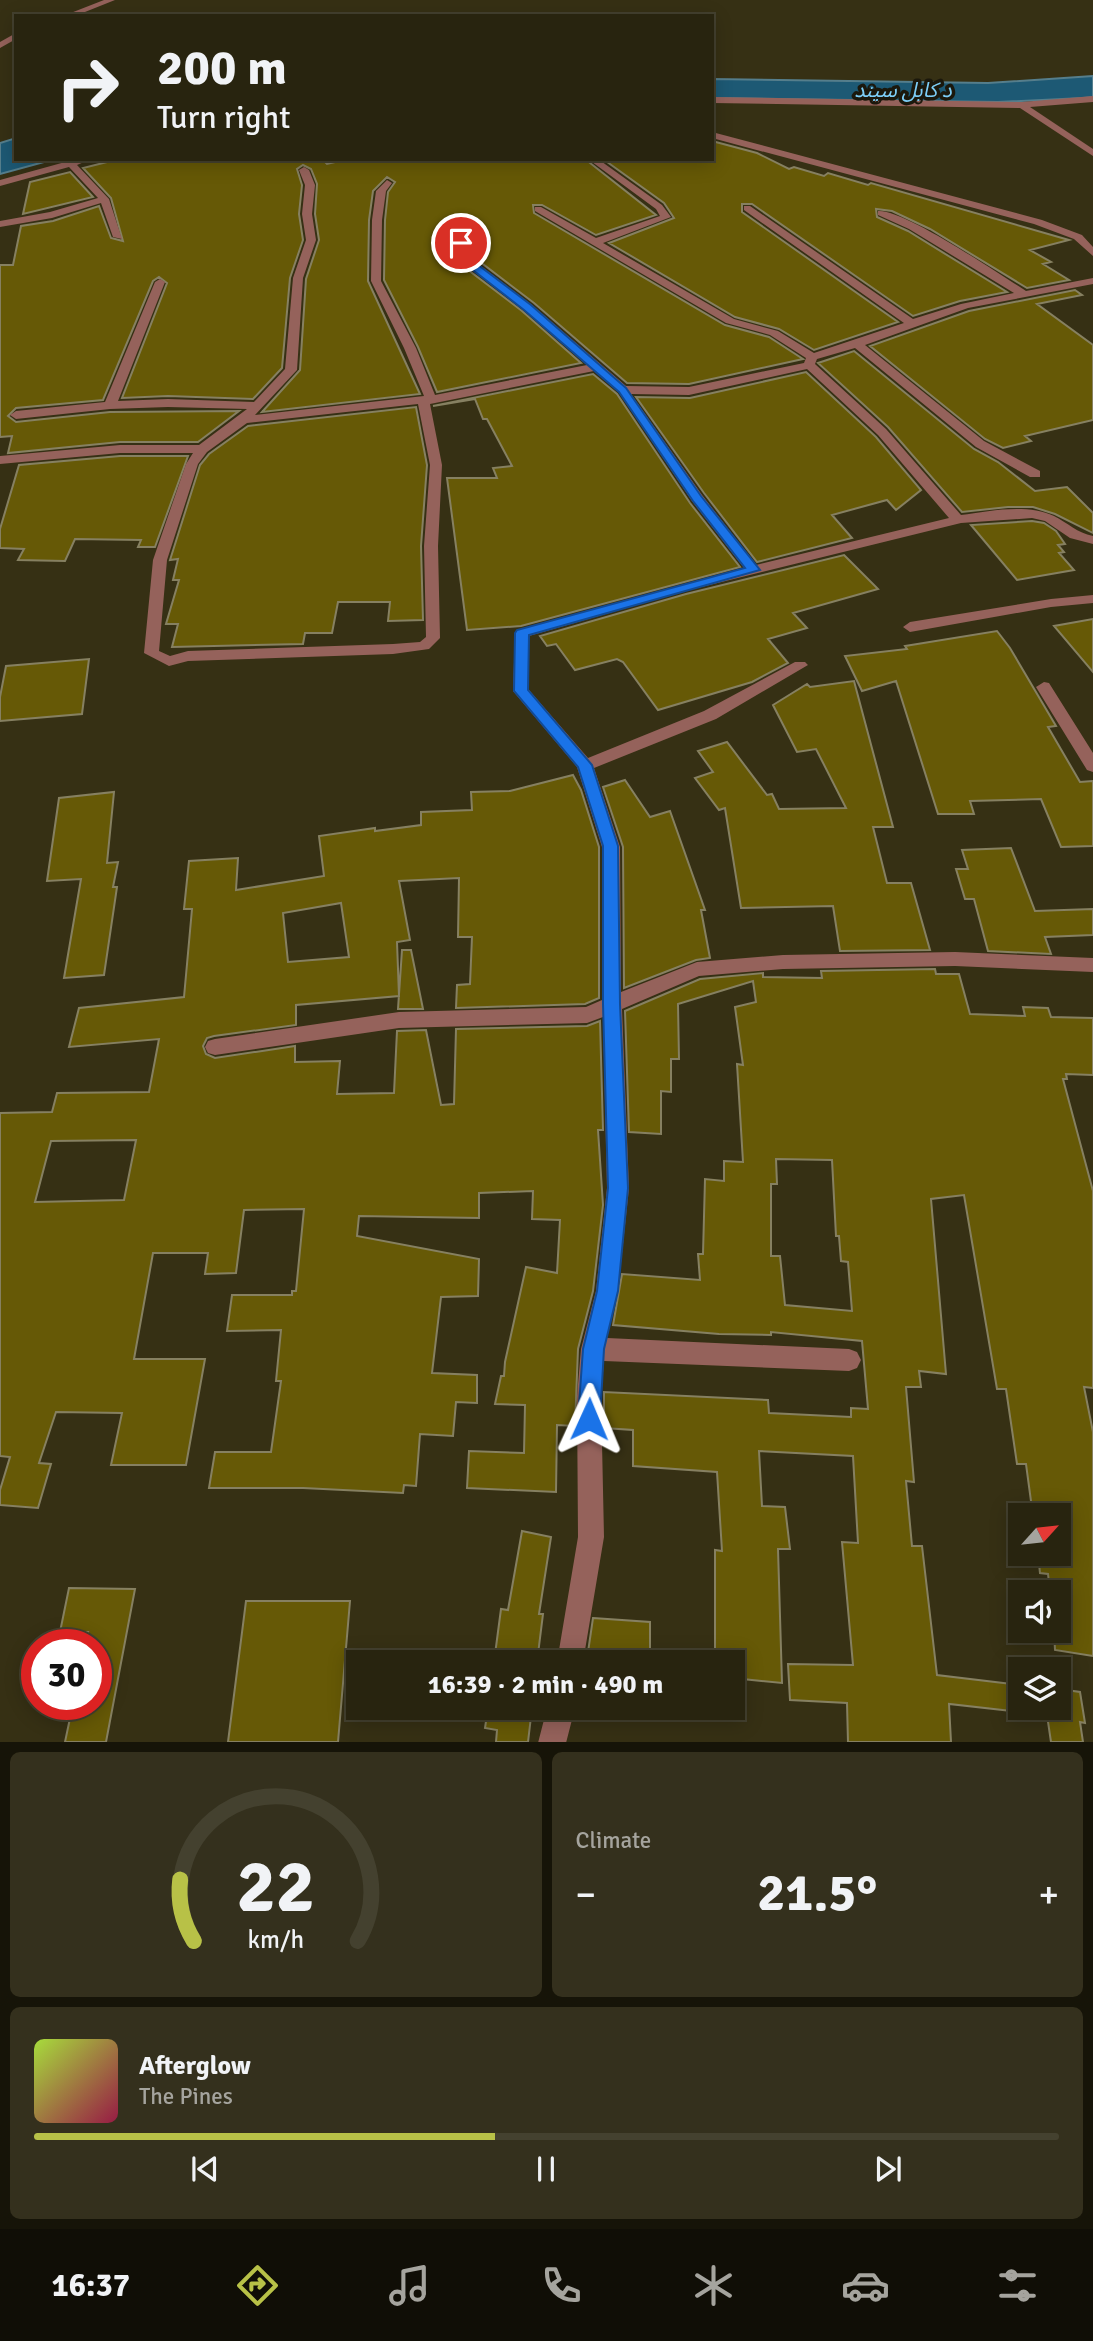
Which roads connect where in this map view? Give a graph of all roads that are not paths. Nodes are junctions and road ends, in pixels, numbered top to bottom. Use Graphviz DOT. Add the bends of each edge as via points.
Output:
graph roads {
  1 [pos="111,0"];
  2 [pos="72,14"];
  3 [pos="1093,99"];
  4 [pos="714,100"];
  5 [pos="1022,104"];
  6 [pos="714,136"];
  7 [pos="1093,153"];
  8 [pos="81,161"];
  9 [pos="595,161"];
  10 [pos="71,164"];
  11 [pos="304,170"];
  12 [pos="0,183"];
  13 [pos="387,183"];
  14 [pos="104,200"];
  15 [pos="747,208"];
  16 [pos="538,209"];
  17 [pos="881,213"];
  18 [pos="0,224"];
  19 [pos="454,228"];
  20 [pos="118,237"];
  21 [pos="595,242"];
  22 [pos="1093,253"];
  23 [pos="1093,259"];
  24 [pos="160,282"];
  25 [pos="1091,282"];
  26 [pos="1024,294"];
  27 [pos="910,322"];
  28 [pos="858,345"];
  29 [pos="810,361"];
  30 [pos="594,367"];
  31 [pos="622,390"];
  32 [pos="431,399"];
  33 [pos="110,405"];
  34 [pos="254,406"];
  35 [pos="16,415"];
  36 [pos="244,421"];
  37 [pos="202,449"];
  38 [pos="0,460"];
  39 [pos="1035,474"];
  40 [pos="958,520"];
  41 [pos="1093,540"];
  42 [pos="753,570"];
  43 [pos="1093,599"];
  44 [pos="910,627"];
  45 [pos="800,665"];
  46 [pos="1044,687"];
  47 [pos="585,765"];
  48 [pos="1093,766"];
  49 [pos="1093,965"];
  50 [pos="612,1004"];
  51 [pos="215,1047"];
  52 [pos="593,1349"];
  53 [pos="849,1360"];
  54 [pos="571,1650"];
  55 [pos="558,1720"];
  56 [pos="552,1742"];
  1 -- 2 [label="street"];
  3 -- 5 [label="street"];
  4 -- 5 [label="street"];
  5 -- 7 [label="street"];
  6 -- 22 [label="street" via="1038,222 1078,237"];
  8 -- 10 [label="street"];
  9 -- 21 [label="street" via="659,207 667,218"];
  10 -- 12 [label="street"];
  10 -- 14 [label="street"];
  11 -- 34 [label="street" via="310,186 307,214 311,240 298,278 290,370"];
  13 -- 32 [label="street" via="381,191 377,220 376,281"];
  14 -- 18 [label="street"];
  14 -- 20 [label="street"];
  15 -- 27 [label="street"];
  16 -- 21 [label="street"];
  17 -- 26 [label="street" via="913,227"];
  19 -- 30 [label="street" via="473,265"];
  21 -- 29 [label="street" via="730,321 775,333"];
  23 -- 25 [label="street" via="1086,277"];
  24 -- 33 [label="street"];
  25 -- 26 [label="street"];
  26 -- 27 [label="street"];
  27 -- 28 [label="street"];
  28 -- 29 [label="street"];
  28 -- 39 [label="street" via="980,444"];
  29 -- 31 [label="street" via="688,391"];
  29 -- 40 [label="street" via="882,432"];
  30 -- 31 [label="street"];
  30 -- 32 [label="street"];
  31 -- 42 [label="street"];
  32 -- 36 [label="street"];
  32 -- 37 [label="street" via="424,402 436,465 431,546 433,638 424,646 188,656 169,661 151,653 160,560 182,489"];
  33 -- 34 [label="street"];
  33 -- 35 [label="street"];
  34 -- 36 [label="street"];
  36 -- 37 [label="street"];
  37 -- 38 [label="street" via="120,449"];
  40 -- 41 [label="street" via="1044,515 1068,534"];
  40 -- 42 [label="street"];
  42 -- 47 [label="street" via="522,633 521,691"];
  43 -- 44 [label="street"];
  45 -- 47 [label="street" via="710,715"];
  46 -- 48 [label="street"];
  47 -- 50 [label="street" via="611,846"];
  49 -- 50 [label="street" via="955,959 733,966 697,969"];
  50 -- 51 [label="street" via="587,1015 399,1020"];
  50 -- 52 [label="street" via="618,1188 607,1291"];
  52 -- 53 [label="street"];
  52 -- 54 [label="street" via="591,1537"];
  55 -- 56 [label="street"];
}
